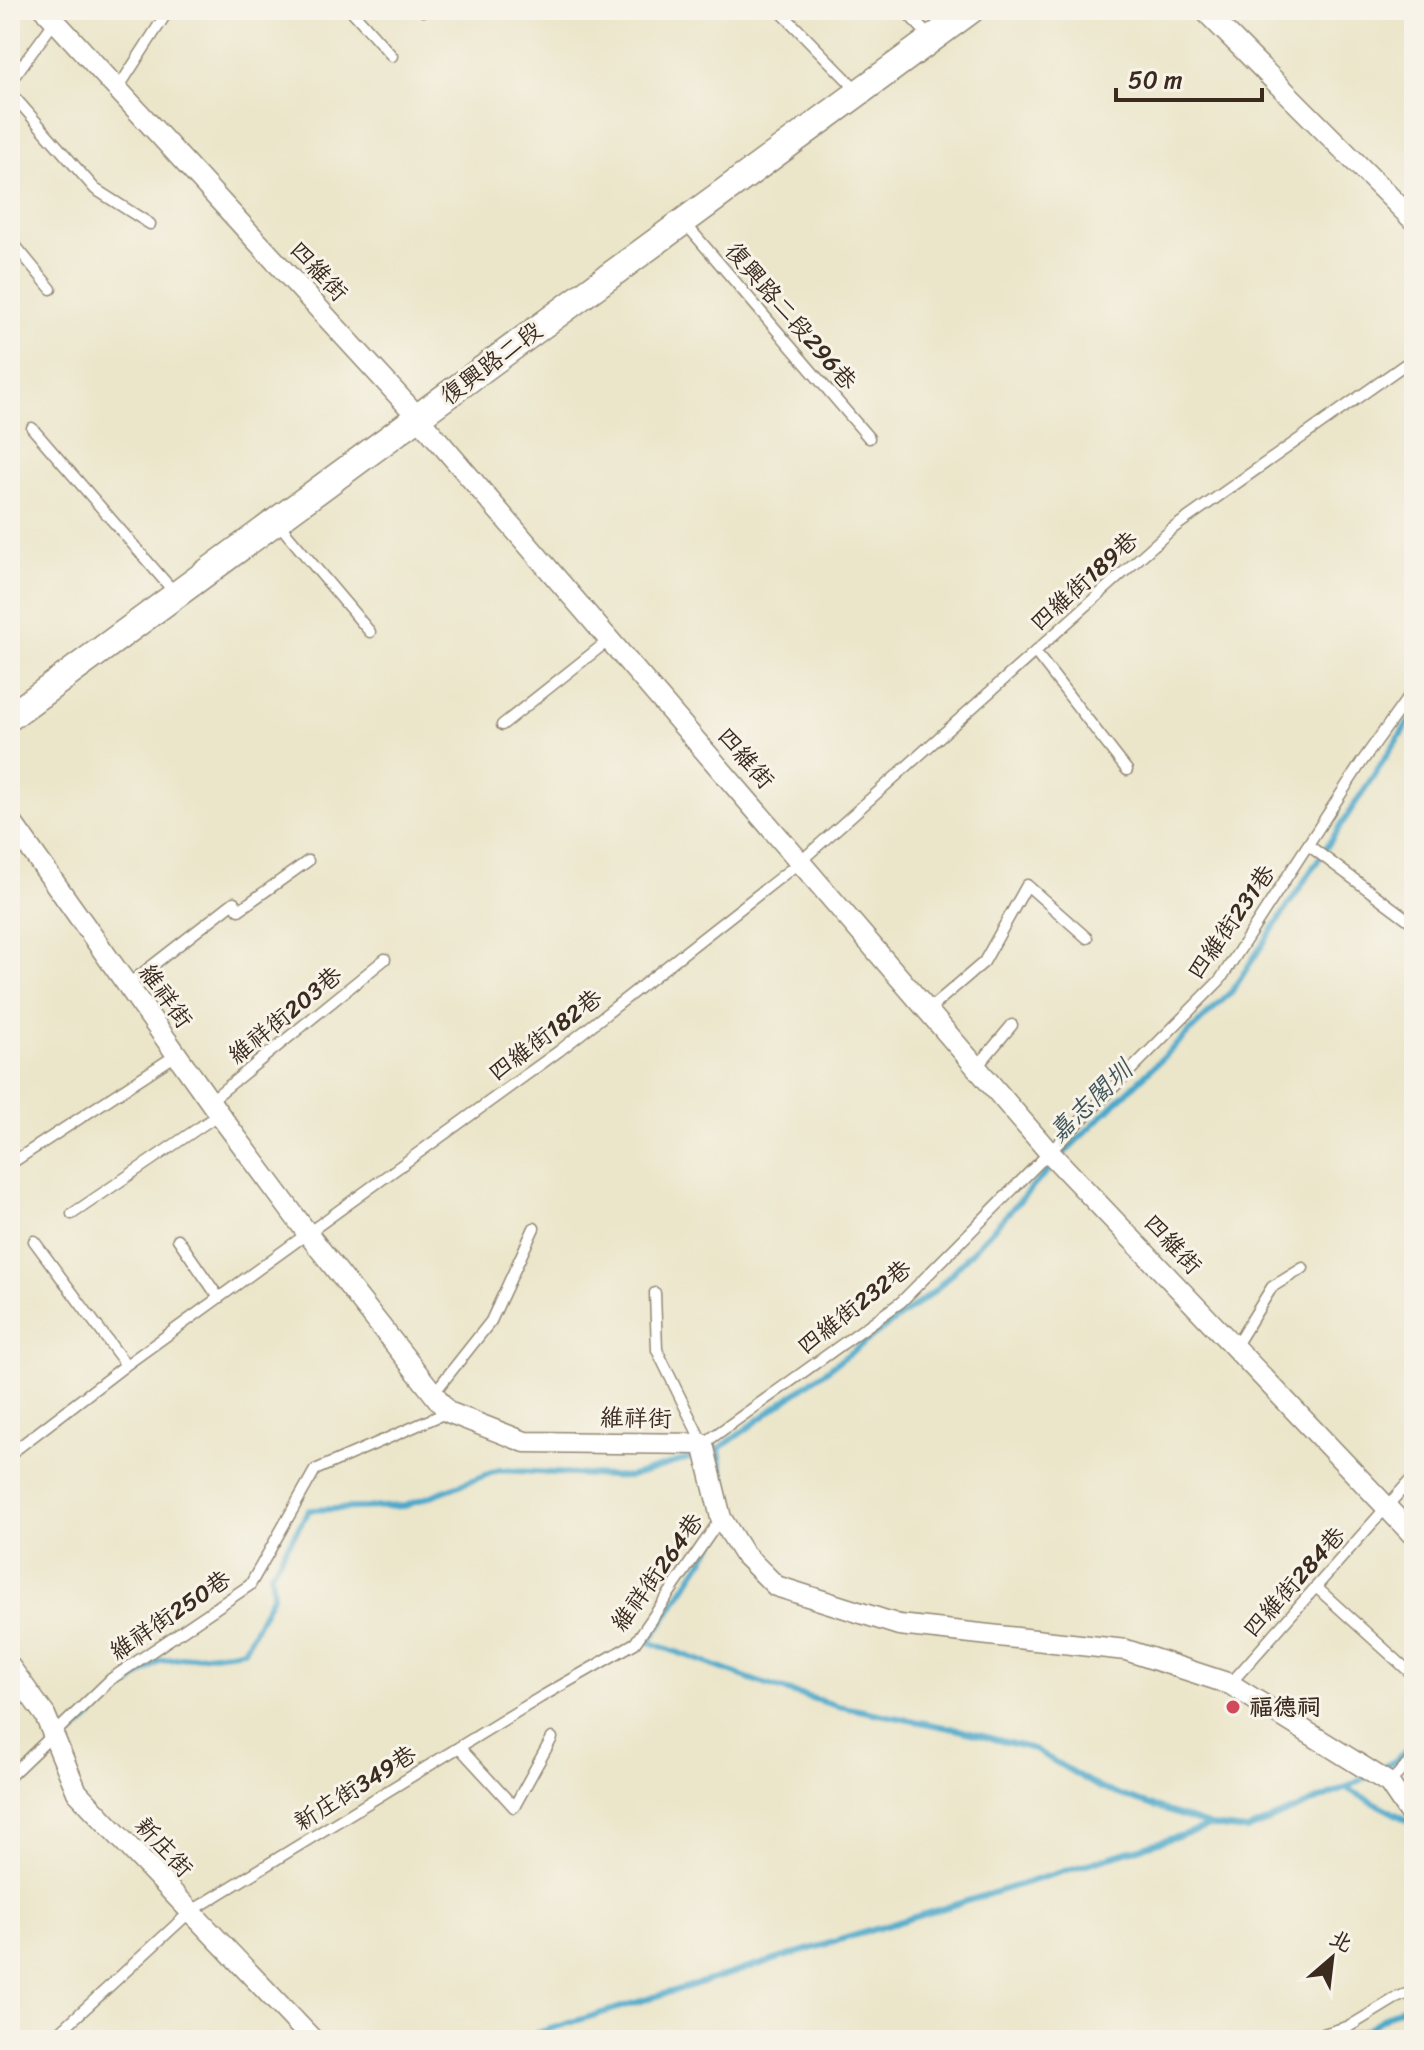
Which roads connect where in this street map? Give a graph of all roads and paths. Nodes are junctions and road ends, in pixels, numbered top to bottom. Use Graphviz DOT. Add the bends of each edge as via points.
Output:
graph roads {
  1 [pos="351,10"];
  2 [pos="779,10"];
  3 [pos="904,10"];
  4 [pos="971,10"];
  5 [pos="1204,10"];
  6 [pos="166,14"];
  7 [pos="50,16"];
  8 [pos="932,38"];
  9 [pos="392,56"];
  10 [pos="10,82"];
  11 [pos="117,90"];
  12 [pos="10,92"];
  13 [pos="859,92"];
  14 [pos="683,220"];
  15 [pos="1414,221"];
  16 [pos="150,224"];
  17 [pos="10,239"];
  18 [pos="51,289"];
  19 [pos="1414,358"];
  20 [pos="418,417"];
  21 [pos="32,428"];
  22 [pos="869,438"];
  23 [pos="277,522"];
  24 [pos="176,595"];
  25 [pos="370,632"];
  26 [pos="609,640"];
  27 [pos="1035,652"];
  28 [pos="1414,689"];
  29 [pos="10,717"];
  30 [pos="502,725"];
  31 [pos="1127,770"];
  32 [pos="10,820"];
  33 [pos="1308,845"];
  34 [pos="308,861"];
  35 [pos="801,861"];
  36 [pos="1414,924"];
  37 [pos="1087,938"];
  38 [pos="385,959"];
  39 [pos="126,986"];
  40 [pos="928,1010"];
  41 [pos="1012,1025"];
  42 [pos="176,1055"];
  43 [pos="976,1068"];
  44 [pos="214,1108"];
  45 [pos="1049,1152"];
  46 [pos="10,1164"];
  47 [pos="72,1214"];
  48 [pos="534,1228"];
  49 [pos="308,1234"];
  50 [pos="178,1239"];
  51 [pos="34,1241"];
  52 [pos="1303,1268"];
  53 [pos="655,1293"];
  54 [pos="219,1298"];
  55 [pos="1235,1347"];
  56 [pos="126,1365"];
  57 [pos="434,1393"];
  58 [pos="448,1412"];
  59 [pos="703,1444"];
  60 [pos="10,1454"];
  61 [pos="1414,1476"];
  62 [pos="1388,1507"];
  63 [pos="721,1518"];
  64 [pos="1414,1536"];
  65 [pos="1316,1587"];
  66 [pos="11,1669"];
  67 [pos="1414,1676"];
  68 [pos="1230,1684"];
  69 [pos="541,1697"];
  70 [pos="53,1737"];
  71 [pos="552,1738"];
  72 [pos="459,1747"];
  73 [pos="1414,1758"];
  74 [pos="10,1776"];
  75 [pos="1389,1783"];
  76 [pos="1414,1820"];
  77 [pos="190,1912"];
  78 [pos="1414,1991"];
  79 [pos="51,2040"];
  80 [pos="313,2040"];
  81 [pos="1303,2040"];
  1 -- 9 [label="lane"];
  2 -- 13 [label="lane"];
  3 -- 8 [label="lane"];
  4 -- 8 [label="street, 復興路二段"];
  5 -- 15 [label="street"];
  6 -- 11 [label="lane"];
  7 -- 10 [label="lane"];
  7 -- 11 [label="street, 四維街"];
  8 -- 13 [label="street, 復興路二段"];
  11 -- 20 [label="street, 四維街"];
  12 -- 16 [label="lane" via="95,189"];
  13 -- 14 [label="street, 復興路二段"];
  14 -- 20 [label="street, 復興路二段"];
  14 -- 22 [label="lane, 復興路二段296巷"];
  17 -- 18 [label="lane"];
  19 -- 27 [label="lane, 四維街189巷" via="1172,529"];
  20 -- 23 [label="street, 復興路二段"];
  20 -- 26 [label="street, 四維街"];
  21 -- 24 [label="lane"];
  23 -- 24 [label="street, 復興路二段"];
  23 -- 25 [label="lane"];
  24 -- 29 [label="street, 復興路二段"];
  26 -- 30 [label="lane"];
  26 -- 35 [label="street, 四維街"];
  27 -- 31 [label="lane"];
  27 -- 35 [label="lane, 四維街189巷"];
  28 -- 33 [label="lane, 四維街231巷"];
  32 -- 39 [label="street, 維祥街"];
  33 -- 36 [label="lane"];
  33 -- 45 [label="lane, 四維街231巷" via="1220,980"];
  34 -- 39 [label="lane" via="239,910 234,902"];
  35 -- 40 [label="street, 四維街"];
  35 -- 49 [label="lane, 四維街182巷" via="559,1051"];
  37 -- 40 [label="lane" via="1027,885 984,962"];
  38 -- 44 [label="lane, 維祥街203巷"];
  39 -- 42 [label="street, 維祥街"];
  40 -- 43 [label="street, 四維街"];
  41 -- 43 [label="lane"];
  42 -- 44 [label="street, 維祥街"];
  42 -- 46 [label="lane"];
  43 -- 45 [label="street, 四維街"];
  44 -- 47 [label="lane, 維祥街203巷"];
  44 -- 49 [label="street, 維祥街"];
  45 -- 55 [label="street, 四維街"];
  45 -- 59 [label="lane, 四維街232巷" via="901,1302"];
  48 -- 57 [label="lane" via="491,1321"];
  49 -- 54 [label="lane, 四維街182巷"];
  49 -- 57 [label="street, 維祥街"];
  50 -- 54 [label="lane"];
  51 -- 56 [label="lane"];
  52 -- 55 [label="lane" via="1272,1287"];
  53 -- 59 [label="lane" via="657,1350"];
  54 -- 56 [label="lane, 四維街182巷"];
  55 -- 62 [label="street, 四維街"];
  56 -- 60 [label="lane, 四維街182巷"];
  57 -- 58 [label="street, 維祥街"];
  58 -- 59 [label="street, 維祥街" via="525,1442"];
  58 -- 70 [label="lane, 維祥街250巷" via="315,1470 250,1585 111,1679"];
  59 -- 63 [label="street, 維祥街"];
  61 -- 62 [label="lane, 四維街284巷"];
  62 -- 64 [label="street, 四維街"];
  62 -- 65 [label="lane, 四維街284巷"];
  63 -- 68 [label="street, 維祥街" via="743,1553 776,1586 821,1602 899,1625 1126,1650"];
  63 -- 69 [label="lane, 維祥街264巷" via="635,1643"];
  65 -- 67 [label="lane"];
  65 -- 68 [label="lane, 四維街284巷"];
  66 -- 70 [label="street, 新庄街" via="45,1715"];
  68 -- 75 [label="street, 維祥街"];
  69 -- 72 [label="lane, 新庄街349巷"];
  70 -- 74 [label="lane, 維祥街250巷"];
  70 -- 77 [label="street, 新庄街" via="77,1792"];
  71 -- 72 [label="lane" via="514,1807"];
  72 -- 77 [label="lane, 新庄街349巷"];
  73 -- 75 [label="lane"];
  75 -- 76 [label="street, 維祥街"];
  77 -- 79 [label="lane, 新庄街349巷"];
  77 -- 80 [label="street, 新庄街"];
  78 -- 81 [label="lane" via="1350,2026"];
}
